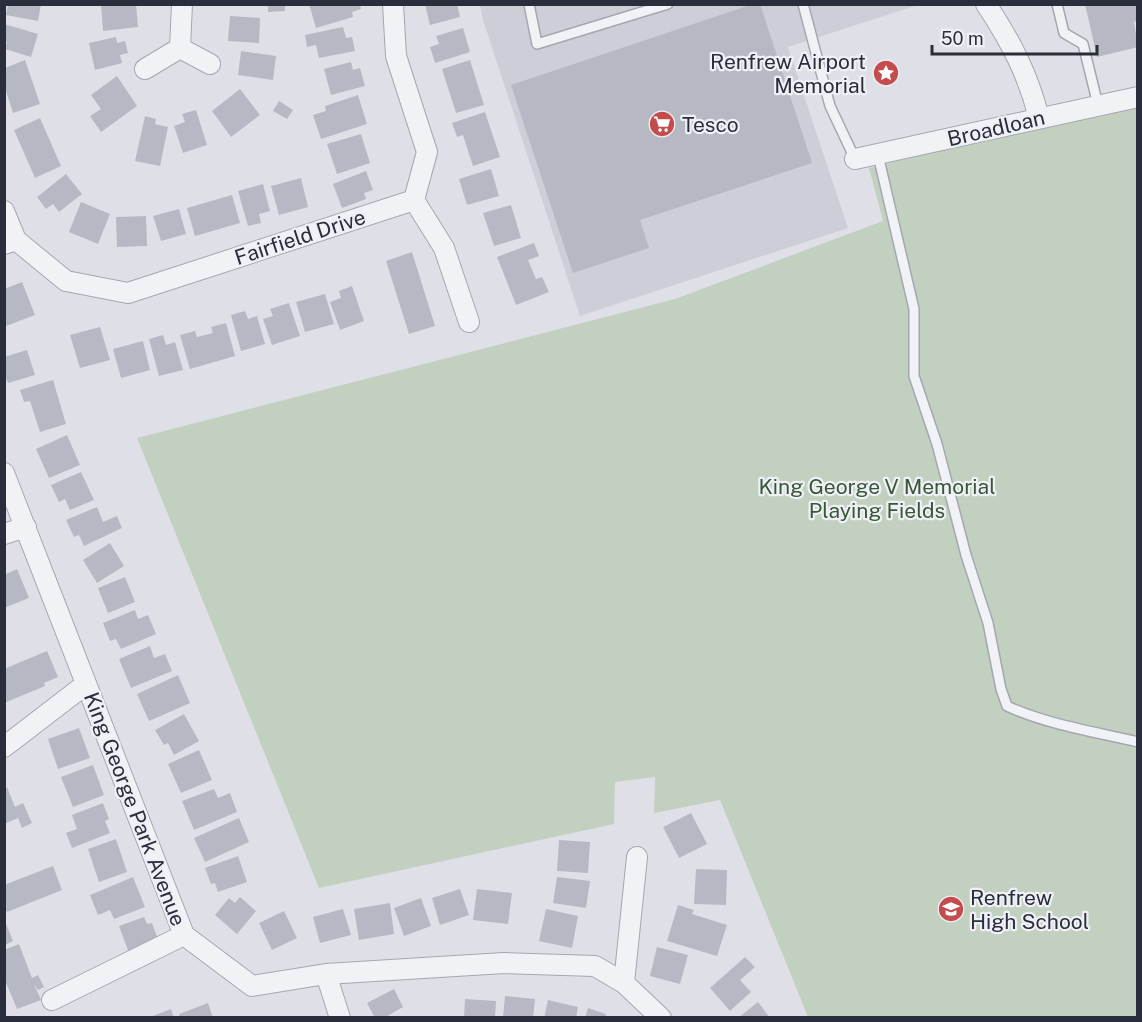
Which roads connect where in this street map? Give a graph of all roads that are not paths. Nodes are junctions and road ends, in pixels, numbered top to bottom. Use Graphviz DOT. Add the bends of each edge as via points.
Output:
graph roads {
  1 [pos="182,4"];
  2 [pos="393,4"];
  3 [pos="530,4"];
  4 [pos="668,4"];
  5 [pos="803,4"];
  6 [pos="986,4"];
  7 [pos="1057,4"];
  8 [pos="180,48"];
  9 [pos="210,64"];
  10 [pos="145,69"];
  11 [pos="1137,97"];
  12 [pos="1098,105"];
  13 [pos="1039,118"];
  14 [pos="878,155"];
  15 [pos="855,159"];
  16 [pos="414,200"];
  17 [pos="4,211"];
  18 [pos="10,242"];
  19 [pos="469,322"];
  20 [pos="4,473"];
  21 [pos="26,526"];
  22 [pos="4,534"];
  23 [pos="86,684"];
  24 [pos="1137,742"];
  25 [pos="4,747"];
  26 [pos="637,856"];
  27 [pos="184,935"];
  28 [pos="326,974"];
  29 [pos="624,983"];
  30 [pos="52,1000"];
  31 [pos="340,1017"];
  32 [pos="661,1017"];
  1 -- 8 [label="street"];
  2 -- 16 [label="street" via="396,56 427,152"];
  3 -- 4 [label="lane" via="537,44"];
  5 -- 15 [label="lane" via="830,106"];
  6 -- 13 [label="street" via="1009,39 1032,90"];
  7 -- 12 [label="lane" via="1064,33 1083,44"];
  8 -- 9 [label="street"];
  8 -- 10 [label="street"];
  11 -- 12 [label="street, Broadloan"];
  12 -- 13 [label="street, Broadloan"];
  13 -- 14 [label="street, Broadloan"];
  14 -- 15 [label="street, Broadloan"];
  14 -- 24 [label="lane" via="915,309 914,376 988,623 1007,706"];
  16 -- 18 [label="street, Fairfield Drive" via="128,293 66,281"];
  16 -- 19 [label="street" via="444,248"];
  17 -- 18 [label="street"];
  20 -- 21 [label="street, King George Park Avenue"];
  21 -- 22 [label="street"];
  21 -- 23 [label="street, King George Park Avenue"];
  23 -- 25 [label="street"];
  23 -- 27 [label="street, King George Park Avenue"];
  26 -- 29 [label="street"];
  27 -- 28 [label="street, King George Park Avenue" via="252,986"];
  27 -- 30 [label="street"];
  28 -- 29 [label="street, King George Park Avenue" via="504,963 595,966"];
  28 -- 31 [label="street"];
  29 -- 32 [label="street, King George Park Avenue"];
}
